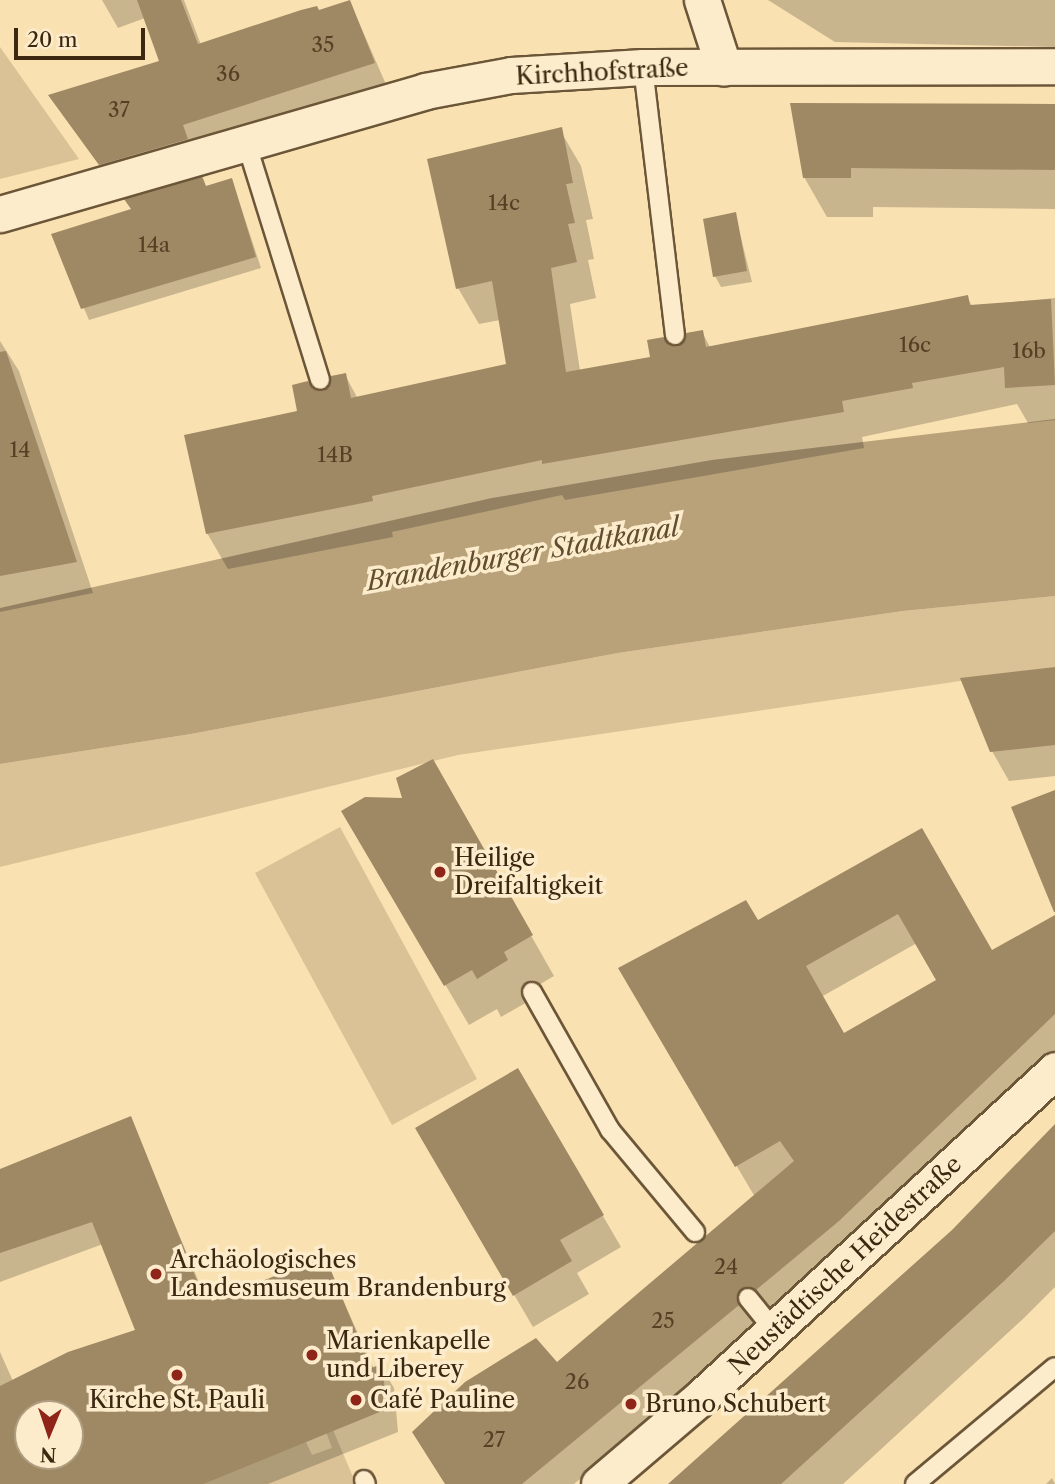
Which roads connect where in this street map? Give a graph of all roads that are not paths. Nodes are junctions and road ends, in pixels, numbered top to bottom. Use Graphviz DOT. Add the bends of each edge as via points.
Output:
graph roads {
  1 [pos="702,0"];
  2 [pos="1055,66"];
  3 [pos="643,67"];
  4 [pos="724,68"];
  5 [pos="233,146"];
  6 [pos="0,214"];
  7 [pos="675,335"];
  8 [pos="320,380"];
  9 [pos="532,992"];
  10 [pos="1055,1070"];
  11 [pos="695,1232"];
  12 [pos="748,1298"];
  13 [pos="774,1331"];
  14 [pos="1055,1367"];
  15 [pos="599,1484"];
  16 [pos="915,1484"];
  1 -- 4 [label="street"];
  2 -- 4 [label="street, Kirchhofstraße"];
  3 -- 4 [label="street, Kirchhofstraße"];
  3 -- 5 [label="street, Kirchhofstraße" via="511,75 425,91"];
  3 -- 7 [label="lane"];
  5 -- 6 [label="street, Kirchhofstraße"];
  5 -- 8 [label="lane"];
  9 -- 11 [label="lane" via="610,1130"];
  10 -- 13 [label="street, Neustädtische Heidestraße"];
  12 -- 13 [label="lane"];
  13 -- 15 [label="street, Neustädtische Heidestraße"];
  14 -- 16 [label="lane"];
}
